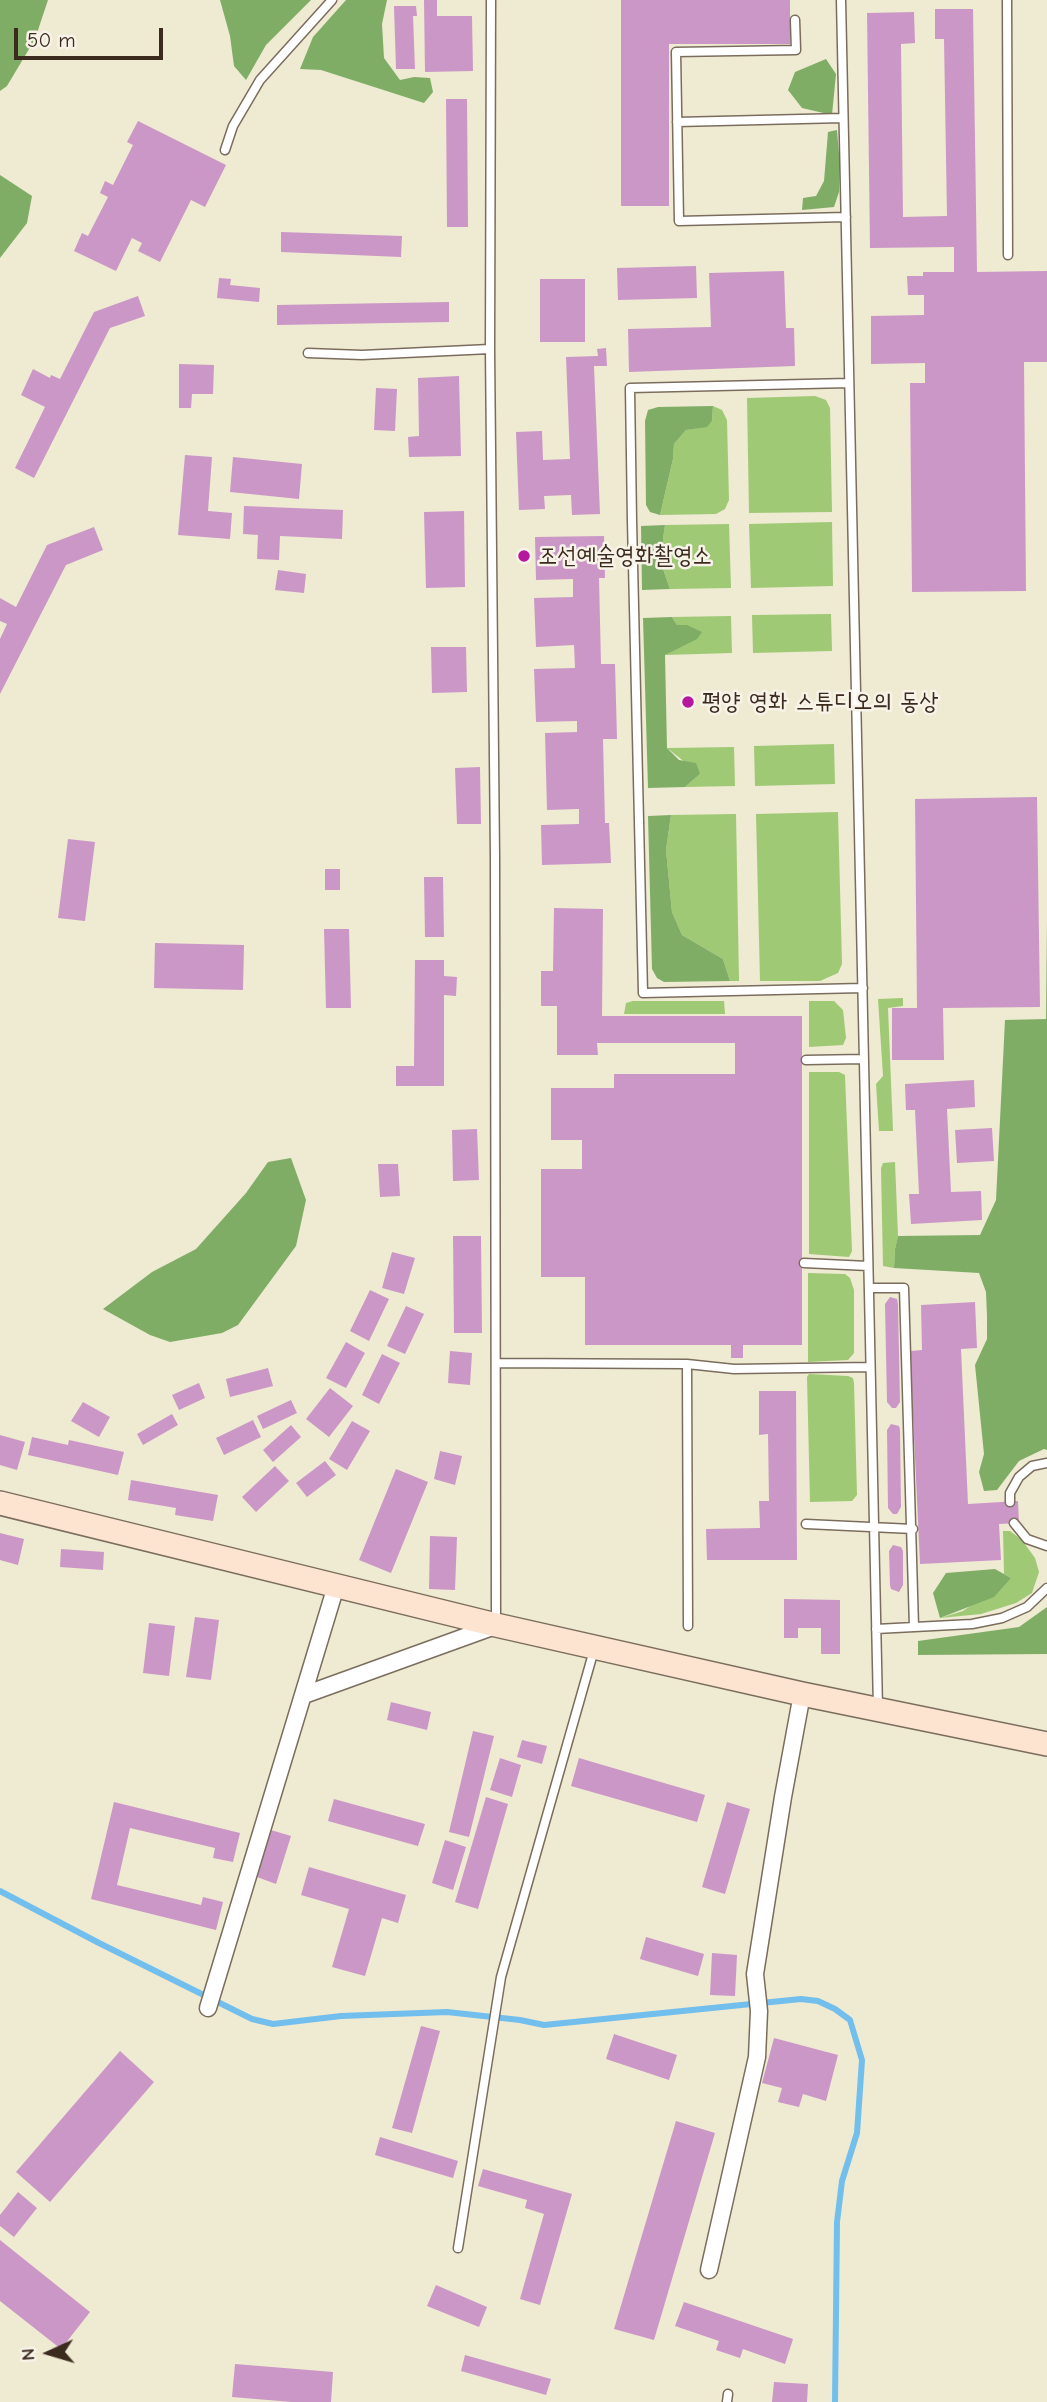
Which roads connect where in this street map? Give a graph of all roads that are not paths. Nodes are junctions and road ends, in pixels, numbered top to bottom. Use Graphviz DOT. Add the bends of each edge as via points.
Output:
graph roads {
  1 [pos="332,0"];
  2 [pos="491,0"];
  3 [pos="841,0"];
  4 [pos="1007,0"];
  5 [pos="795,20"];
  6 [pos="843,118"];
  7 [pos="677,122"];
  8 [pos="225,150"];
  9 [pos="846,217"];
  10 [pos="1008,255"];
  11 [pos="489,349"];
  12 [pos="308,353"];
  13 [pos="849,383"];
  14 [pos="863,988"];
  15 [pos="864,1059"];
  16 [pos="806,1060"];
  17 [pos="804,1263"];
  18 [pos="868,1266"];
  19 [pos="869,1288"];
  20 [pos="496,1363"];
  21 [pos="687,1364"];
  22 [pos="870,1367"];
  23 [pos="1047,1463"];
  24 [pos="1010,1502"];
  25 [pos="0,1503"];
  26 [pos="1014,1523"];
  27 [pos="806,1524"];
  28 [pos="874,1528"];
  29 [pos="913,1529"];
  30 [pos="1047,1546"];
  31 [pos="336,1586"];
  32 [pos="1047,1588"];
  33 [pos="496,1625"];
  34 [pos="688,1626"];
  35 [pos="915,1627"];
  36 [pos="876,1629"];
  37 [pos="594,1647"];
  38 [pos="802,1694"];
  39 [pos="303,1695"];
  40 [pos="878,1708"];
  41 [pos="1047,1744"];
  42 [pos="208,2008"];
  43 [pos="458,2248"];
  44 [pos="709,2270"];
  1 -- 8 [label="lane" via="260,80 233,126"];
  2 -- 11 [label="lane"];
  3 -- 6 [label="lane"];
  4 -- 10 [label="lane"];
  5 -- 7 [label="lane" via="796,50 676,52"];
  6 -- 7 [label="lane"];
  6 -- 9 [label="lane"];
  7 -- 9 [label="lane" via="679,221"];
  9 -- 13 [label="lane"];
  11 -- 12 [label="lane"];
  11 -- 20 [label="lane"];
  13 -- 14 [label="lane"];
  13 -- 14 [label="lane" via="630,388 632,522 643,993"];
  14 -- 15 [label="lane"];
  15 -- 16 [label="lane"];
  15 -- 18 [label="lane"];
  17 -- 18 [label="lane"];
  18 -- 19 [label="lane"];
  19 -- 22 [label="lane"];
  19 -- 29 [label="lane" via="904,1288"];
  20 -- 21 [label="lane"];
  20 -- 33 [label="lane"];
  21 -- 22 [label="lane" via="734,1369"];
  21 -- 34 [label="lane"];
  22 -- 28 [label="lane"];
  23 -- 24 [label="lane" via="1032,1466 1018,1477"];
  25 -- 31 [label="main road"];
  26 -- 30 [label="lane" via="1027,1539"];
  27 -- 28 [label="lane"];
  28 -- 29 [label="lane"];
  28 -- 36 [label="lane"];
  29 -- 35 [label="lane"];
  31 -- 33 [label="main road"];
  31 -- 39 [label="street"];
  32 -- 35 [label="lane" via="1027,1606 1002,1618"];
  33 -- 37 [label="main road"];
  33 -- 39 [label="street"];
  35 -- 36 [label="lane"];
  36 -- 40 [label="lane"];
  37 -- 38 [label="main road"];
  37 -- 43 [label="lane" via="501,1977"];
  38 -- 40 [label="main road"];
  38 -- 44 [label="street" via="755,1974 757,2057"];
  39 -- 42 [label="street"];
  40 -- 41 [label="main road"];
}
